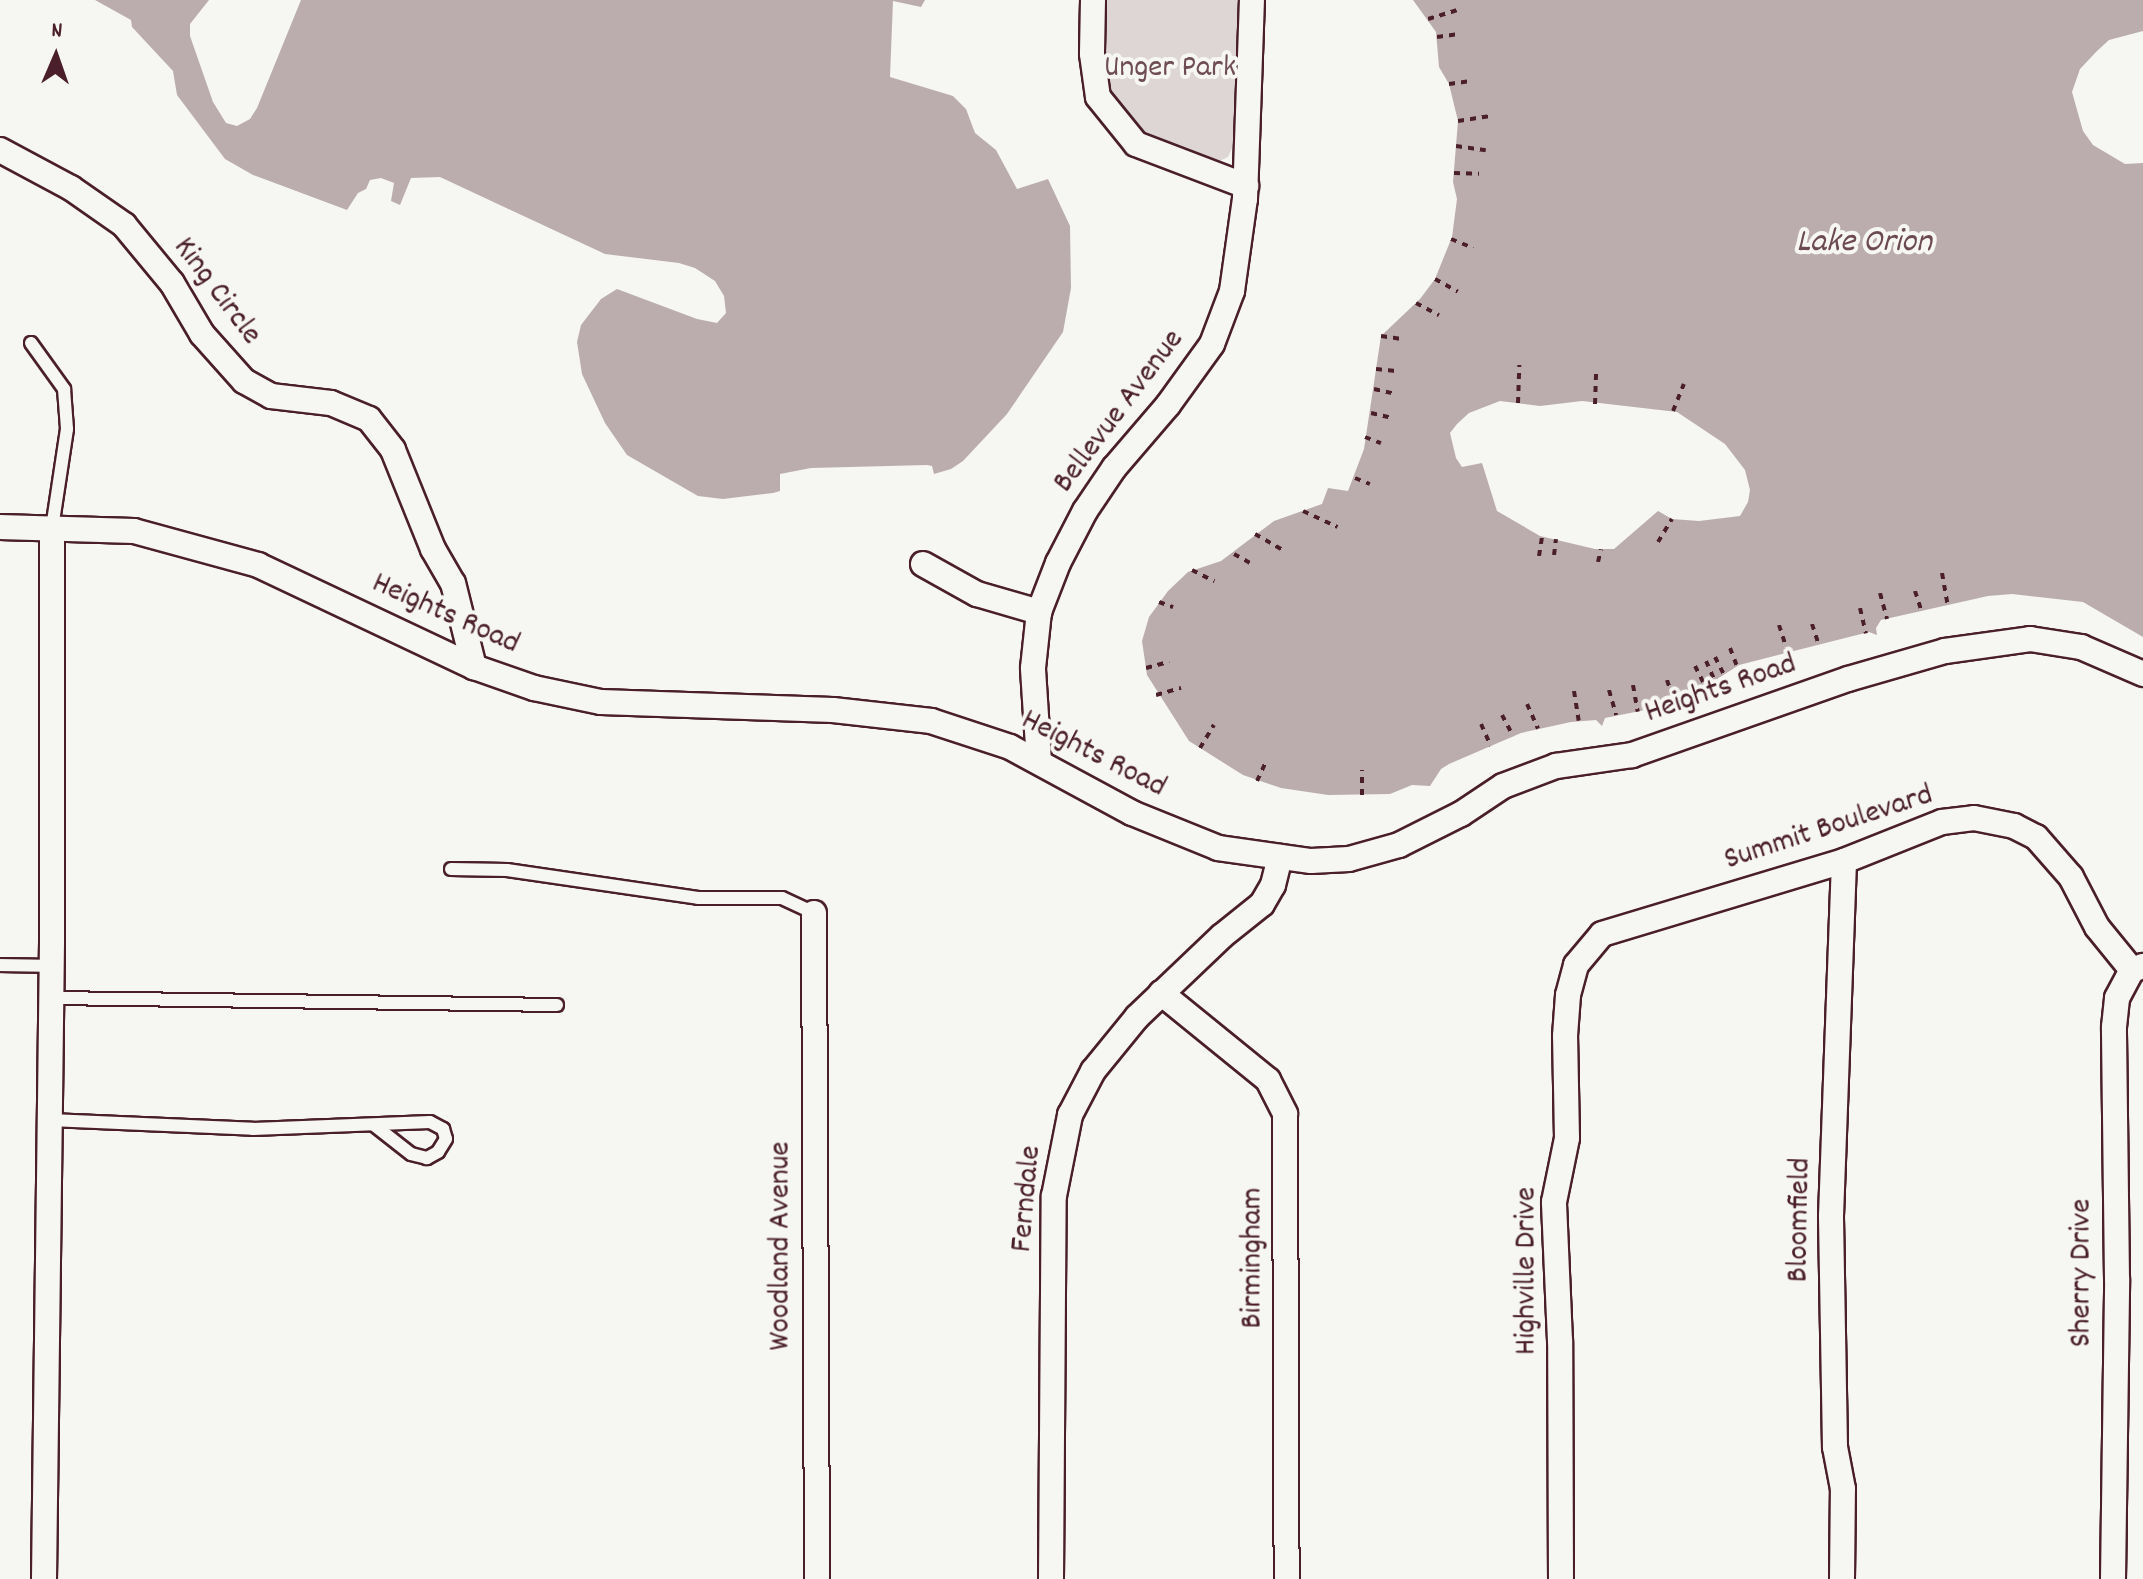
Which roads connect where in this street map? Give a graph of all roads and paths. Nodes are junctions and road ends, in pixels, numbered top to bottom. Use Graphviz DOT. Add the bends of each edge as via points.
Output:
graph roads {
  1 [pos="1093,0"];
  2 [pos="1252,0"];
  3 [pos="1457,10"];
  4 [pos="1428,19"];
  5 [pos="1459,34"];
  6 [pos="1437,37"];
  7 [pos="1471,81"];
  8 [pos="1449,84"];
  9 [pos="1489,116"];
  10 [pos="1458,121"];
  11 [pos="1456,146"];
  12 [pos="0,150"];
  13 [pos="1486,150"];
  14 [pos="1454,173"];
  15 [pos="1479,174"];
  16 [pos="1246,186"];
  17 [pos="1451,239"];
  18 [pos="1473,248"];
  19 [pos="1435,279"];
  20 [pos="1458,292"];
  21 [pos="1416,303"];
  22 [pos="1439,315"];
  23 [pos="1381,336"];
  24 [pos="1402,339"];
  25 [pos="31,343"];
  26 [pos="1519,365"];
  27 [pos="1376,369"];
  28 [pos="1596,369"];
  29 [pos="1396,371"];
  30 [pos="1684,384"];
  31 [pos="1374,389"];
  32 [pos="1396,394"];
  33 [pos="1518,403"];
  34 [pos="1595,404"];
  35 [pos="1673,411"];
  36 [pos="1371,413"];
  37 [pos="1392,418"];
  38 [pos="1365,437"];
  39 [pos="1381,443"];
  40 [pos="1355,478"];
  41 [pos="1370,484"];
  42 [pos="1303,511"];
  43 [pos="1672,519"];
  44 [pos="0,527"];
  45 [pos="1338,527"];
  46 [pos="52,528"];
  47 [pos="1255,534"];
  48 [pos="1542,536"];
  49 [pos="1556,539"];
  50 [pos="1658,542"];
  51 [pos="1601,549"];
  52 [pos="1285,551"];
  53 [pos="1234,554"];
  54 [pos="1554,555"];
  55 [pos="1539,556"];
  56 [pos="1598,562"];
  57 [pos="923,564"];
  58 [pos="1252,564"];
  59 [pos="1192,570"];
  60 [pos="1942,573"];
  61 [pos="1214,581"];
  62 [pos="1915,591"];
  63 [pos="1880,593"];
  64 [pos="1159,602"];
  65 [pos="1173,607"];
  66 [pos="1948,607"];
  67 [pos="1860,608"];
  68 [pos="1039,612"];
  69 [pos="1922,613"];
  70 [pos="1887,619"];
  71 [pos="1812,624"];
  72 [pos="1779,625"];
  73 [pos="1866,633"];
  74 [pos="1819,645"];
  75 [pos="1730,648"];
  76 [pos="1788,652"];
  77 [pos="1715,657"];
  78 [pos="1706,661"];
  79 [pos="1169,662"];
  80 [pos="1695,666"];
  81 [pos="1737,666"];
  82 [pos="474,667"];
  83 [pos="1146,668"];
  84 [pos="2143,674"];
  85 [pos="1724,675"];
  86 [pos="1667,680"];
  87 [pos="1715,681"];
  88 [pos="1633,685"];
  89 [pos="1705,686"];
  90 [pos="1181,688"];
  91 [pos="1609,690"];
  92 [pos="1574,691"];
  93 [pos="1156,695"];
  94 [pos="1673,699"];
  95 [pos="1527,704"];
  96 [pos="1638,712"];
  97 [pos="1502,715"];
  98 [pos="1616,715"];
  99 [pos="1579,721"];
  100 [pos="1481,724"];
  101 [pos="1214,725"];
  102 [pos="1538,729"];
  103 [pos="1513,736"];
  104 [pos="1491,746"];
  105 [pos="1200,748"];
  106 [pos="1039,762"];
  107 [pos="1266,762"];
  108 [pos="1362,770"];
  109 [pos="1257,781"];
  110 [pos="1362,795"];
  111 [pos="1280,857"];
  112 [pos="1844,861"];
  113 [pos="451,869"];
  114 [pos="814,913"];
  115 [pos="0,965"];
  116 [pos="1576,965"];
  117 [pos="52,966"];
  118 [pos="2140,967"];
  119 [pos="1161,993"];
  120 [pos="51,998"];
  121 [pos="557,1005"];
  122 [pos="50,1120"];
  123 [pos="374,1125"];
  124 [pos="44,1579"];
  125 [pos="817,1579"];
  126 [pos="1051,1579"];
  127 [pos="1287,1579"];
  128 [pos="1561,1579"];
  129 [pos="1842,1579"];
  130 [pos="2113,1579"];
  1 -- 16 [label="street" via="1098,97 1136,144"];
  2 -- 16 [label="street, Bellevue Avenue"];
  3 -- 4 [label="path"];
  5 -- 6 [label="path"];
  7 -- 8 [label="path"];
  9 -- 10 [label="path"];
  11 -- 13 [label="path"];
  12 -- 82 [label="street, King Circle" via="71,188 124,225 172,283 202,334 244,381 271,396 331,403 369,419 393,450 433,549 453,583"];
  14 -- 15 [label="path"];
  16 -- 68 [label="street, Bellevue Avenue" via="1232,291 1212,344 1085,511"];
  17 -- 18 [label="path"];
  19 -- 20 [label="path"];
  21 -- 22 [label="path"];
  23 -- 24 [label="path"];
  25 -- 46 [label="lane" via="64,389 67,429"];
  26 -- 33 [label="path"];
  27 -- 29 [label="path"];
  28 -- 34 [label="path"];
  30 -- 35 [label="path"];
  31 -- 32 [label="path"];
  36 -- 37 [label="path"];
  38 -- 39 [label="path"];
  40 -- 41 [label="path"];
  42 -- 45 [label="path"];
  43 -- 50 [label="path"];
  44 -- 46 [label="street, Heights Road"];
  46 -- 82 [label="street, Heights Road" via="134,531 258,565"];
  46 -- 117 [label="street"];
  47 -- 52 [label="path"];
  48 -- 55 [label="path"];
  49 -- 54 [label="path"];
  51 -- 56 [label="path"];
  53 -- 58 [label="path"];
  57 -- 68 [label="street" via="977,594"];
  59 -- 61 [label="path"];
  60 -- 66 [label="path"];
  62 -- 69 [label="path"];
  63 -- 70 [label="path"];
  64 -- 65 [label="path"];
  67 -- 73 [label="path"];
  68 -- 106 [label="street, Bellevue Avenue" via="1033,668"];
  71 -- 74 [label="path"];
  72 -- 76 [label="path"];
  75 -- 81 [label="path"];
  77 -- 85 [label="path"];
  78 -- 87 [label="path"];
  79 -- 83 [label="path"];
  80 -- 89 [label="path"];
  82 -- 106 [label="street, Heights Road" via="534,688 601,702 833,710 931,721 983,736"];
  84 -- 111 [label="street, Heights Road" via="2081,647 2030,639 1945,651 1848,679 1632,755 1556,766 1503,786 1399,845 1349,859"];
  86 -- 94 [label="path"];
  88 -- 96 [label="path"];
  90 -- 93 [label="path"];
  91 -- 98 [label="path"];
  92 -- 99 [label="path"];
  95 -- 102 [label="path"];
  97 -- 103 [label="path"];
  100 -- 104 [label="path"];
  101 -- 105 [label="path"];
  106 -- 111 [label="street, Heights Road" via="1132,813 1218,848"];
  107 -- 109 [label="path"];
  108 -- 110 [label="path"];
  111 -- 119 [label="street, Ferndale" via="1262,904"];
  112 -- 116 [label="street, Summit Boulevard" via="1602,934"];
  112 -- 118 [label="street, Summit Boulevard" via="1942,822 1974,818 2014,826 2036,837 2071,877 2097,927"];
  112 -- 129 [label="street, Bloomfield" via="1831,1216"];
  113 -- 114 [label="lane" via="507,870 698,898 782,898"];
  114 -- 125 [label="street, Woodland Avenue"];
  115 -- 117 [label="lane"];
  116 -- 128 [label="street, Highville Drive" via="1565,1036 1567,1138 1554,1202"];
  117 -- 120 [label="street"];
  118 -- 130 [label="street, Sherry Drive" via="2117,998 2114,1027"];
  119 -- 126 [label="street, Ferndale" via="1093,1071 1070,1115 1062,1150 1054,1196"];
  119 -- 127 [label="street, Birmingham" via="1268,1080 1285,1114"];
  120 -- 121 [label="lane"];
  120 -- 122 [label="street"];
  122 -- 123 [label="lane" via="253,1129"];
  122 -- 124 [label="street"];
  123 -- 123 [label="lane" via="430,1122 443,1129 446,1139 427,1158 411,1154"];
}
